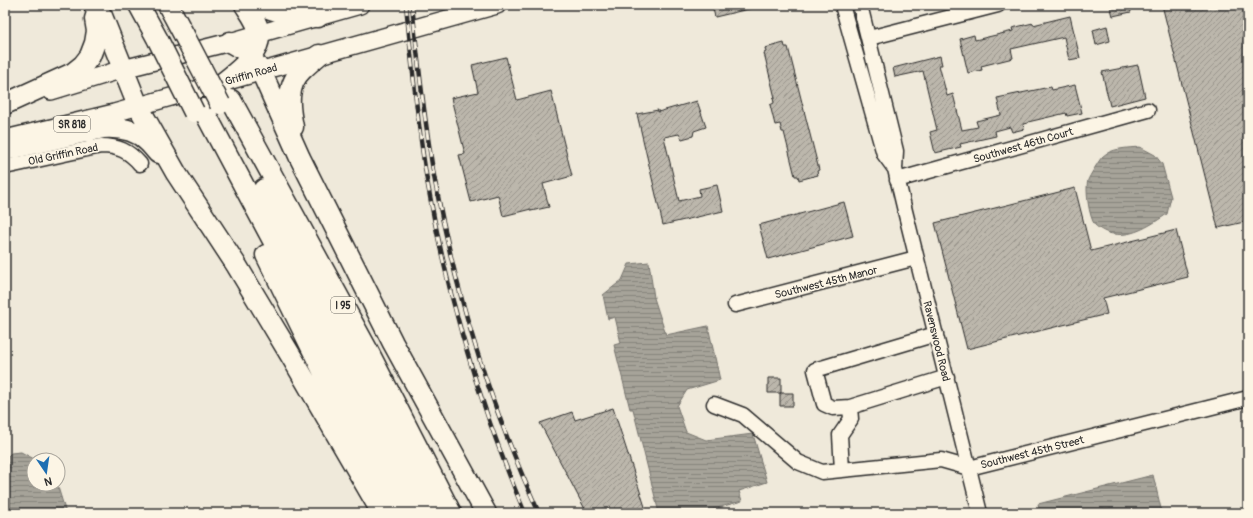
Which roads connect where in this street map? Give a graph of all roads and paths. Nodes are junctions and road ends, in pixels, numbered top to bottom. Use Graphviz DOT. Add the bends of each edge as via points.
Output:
graph roads {
  1 [pos="139,5"];
  2 [pos="149,5"];
  3 [pos="168,5"];
  4 [pos="182,5"];
  5 [pos="245,5"];
  6 [pos="262,5"];
  7 [pos="360,5"];
  8 [pos="497,5"];
  9 [pos="842,5"];
  10 [pos="860,5"];
  11 [pos="998,5"];
  12 [pos="96,8"];
  13 [pos="461,11"];
  14 [pos="318,17"];
  15 [pos="259,33"];
  16 [pos="176,36"];
  17 [pos="869,38"];
  18 [pos="230,42"];
  19 [pos="319,55"];
  20 [pos="256,65"];
  21 [pos="123,69"];
  22 [pos="224,82"];
  23 [pos="5,105"];
  24 [pos="138,106"];
  25 [pos="212,106"];
  26 [pos="1148,110"];
  27 [pos="5,139"];
  28 [pos="5,150"];
  29 [pos="300,158"];
  30 [pos="168,160"];
  31 [pos="140,164"];
  32 [pos="5,167"];
  33 [pos="896,174"];
  34 [pos="916,258"];
  35 [pos="735,305"];
  36 [pos="936,334"];
  37 [pos="947,377"];
  38 [pos="1248,398"];
  39 [pos="714,404"];
  40 [pos="850,407"];
  41 [pos="969,468"];
  42 [pos="842,470"];
  43 [pos="382,513"];
  44 [pos="399,513"];
  45 [pos="418,513"];
  46 [pos="435,513"];
  47 [pos="451,513"];
  48 [pos="486,513"];
  49 [pos="980,513"];
  1 -- 16 [label="highway, I 95"];
  2 -- 16 [label="highway"];
  3 -- 16 [label="highway"];
  4 -- 16 [label="highway, I 95"];
  5 -- 15 [label="highway"];
  6 -- 14 [label="highway" via="294,14"];
  7 -- 14 [label="main road"];
  8 -- 13 [label="main road, Griffin Road"];
  9 -- 33 [label="street, Ravenswood Road" via="884,154"];
  10 -- 17 [label="street, Ravenswood Road"];
  11 -- 17 [label="street"];
  12 -- 21 [label="highway" via="102,16"];
  12 -- 23 [label="highway" via="95,43 83,65 73,73"];
  13 -- 19 [label="main road, Griffin Road"];
  14 -- 15 [label="main road"];
  15 -- 18 [label="main road"];
  15 -- 20 [label="highway"];
  16 -- 25 [label="highway, I 95"];
  16 -- 25 [label="highway, I 95, bridge"];
  17 -- 33 [label="street, Ravenswood Road" via="896,151"];
  18 -- 20 [label="highway" via="242,49"];
  18 -- 21 [label="main road"];
  19 -- 20 [label="main road, Griffin Road"];
  19 -- 29 [label="highway" via="301,71 293,83 289,98"];
  20 -- 22 [label="highway" via="241,68"];
  20 -- 29 [label="highway"];
  21 -- 23 [label="main road"];
  21 -- 24 [label="highway"];
  22 -- 24 [label="main road, Griffin Road / SR 818"];
  24 -- 27 [label="main road, Griffin Road / SR 818"];
  24 -- 30 [label="highway"];
  25 -- 44 [label="highway, I 95" via="324,373"];
  25 -- 45 [label="highway"];
  25 -- 46 [label="highway"];
  25 -- 47 [label="highway, I 95" via="368,351"];
  26 -- 33 [label="street, Southwest 46th Court"];
  28 -- 30 [label="highway" via="103,128 118,128 133,132 147,140"];
  29 -- 48 [label="highway" via="393,343"];
  30 -- 43 [label="highway" via="237,266"];
  31 -- 32 [label="street, Old Griffin Road" via="123,149 100,146"];
  33 -- 34 [label="street, Ravenswood Road"];
  34 -- 35 [label="street, Southwest 45th Manor"];
  34 -- 36 [label="street, Ravenswood Road"];
  36 -- 37 [label="street, Ravenswood Road"];
  36 -- 40 [label="street" via="815,370 824,404 833,408"];
  37 -- 40 [label="street"];
  37 -- 41 [label="street, Ravenswood Road"];
  38 -- 41 [label="street, Southwest 45th Street"];
  39 -- 42 [label="street, Southwest 45th Street" via="743,415 798,462 822,472"];
  40 -- 42 [label="street" via="851,419 840,435"];
  41 -- 42 [label="street, Southwest 45th Street" via="941,460"];
  41 -- 49 [label="street, Ravenswood Road"];
}
